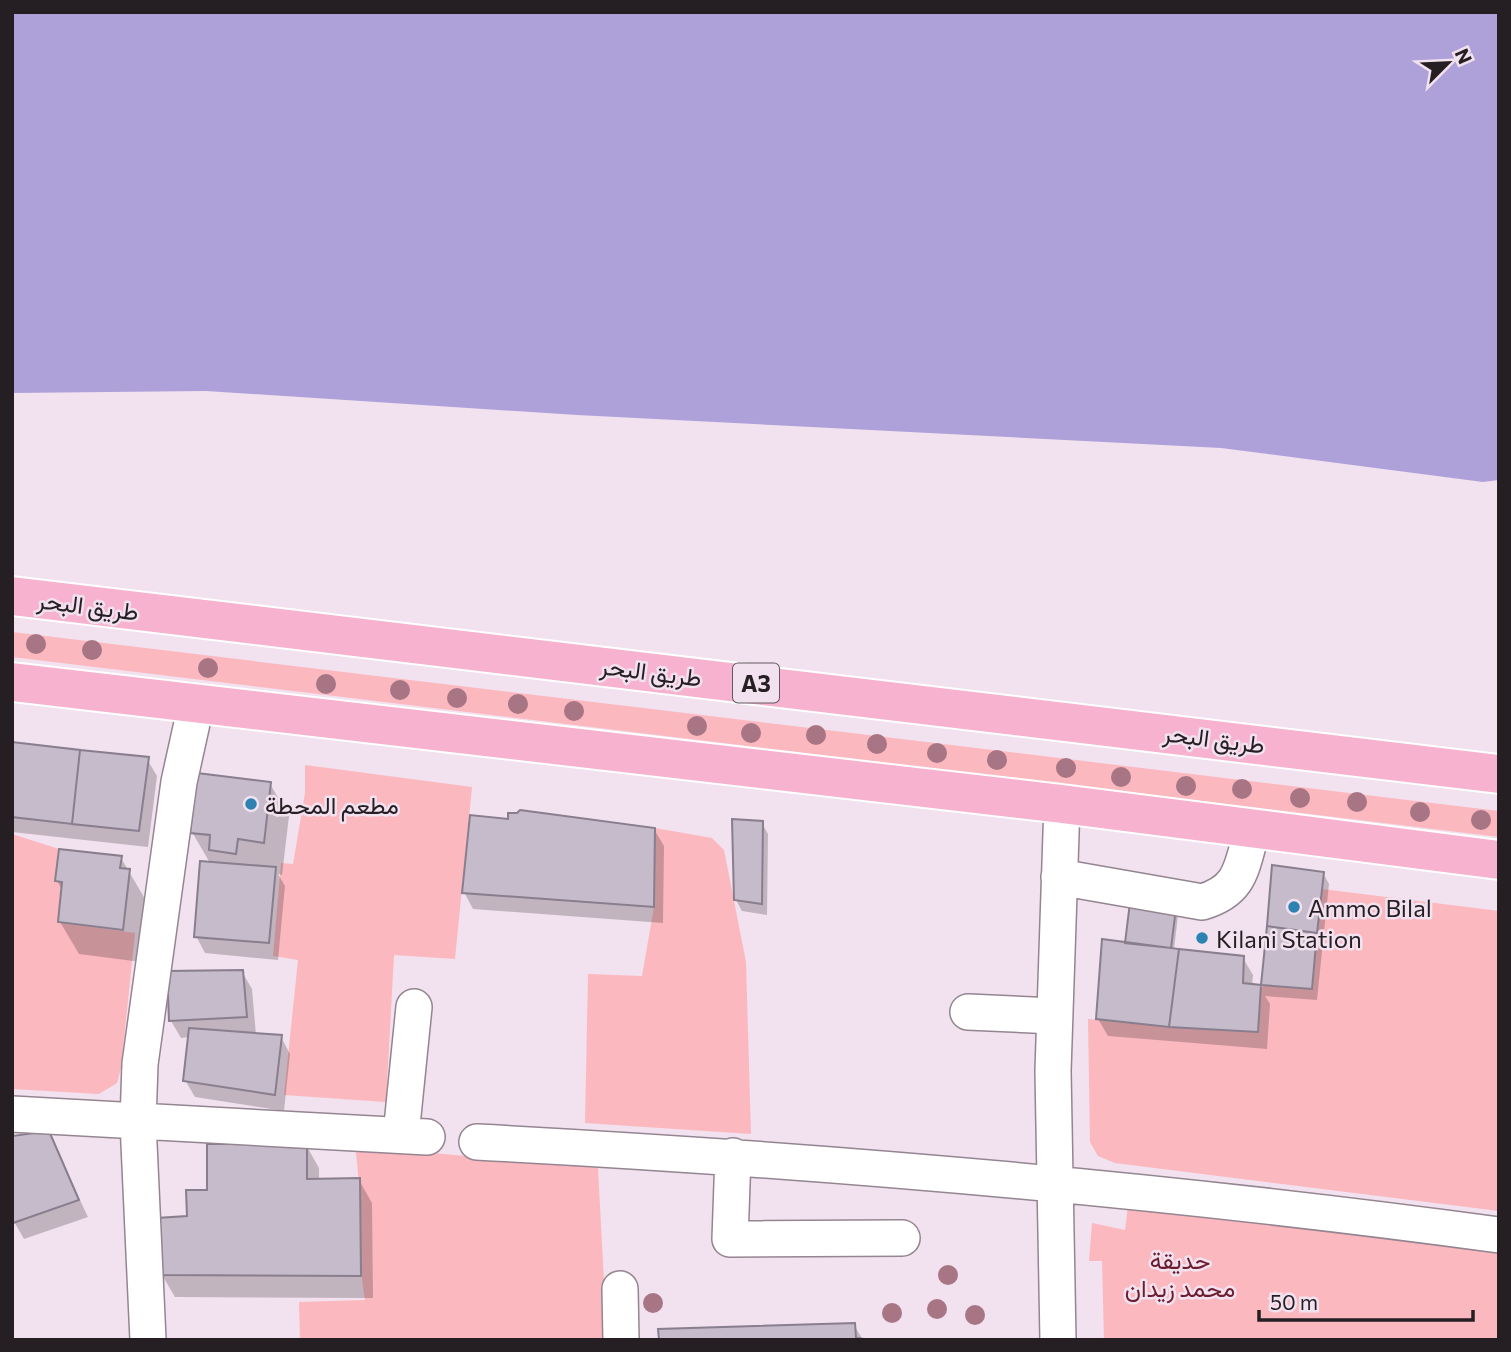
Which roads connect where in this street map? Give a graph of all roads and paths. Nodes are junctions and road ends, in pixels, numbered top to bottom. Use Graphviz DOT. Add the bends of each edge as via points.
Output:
graph roads {
  1 [pos="12,596"];
  2 [pos="12,682"];
  3 [pos="196,705"];
  4 [pos="1499,774"];
  5 [pos="1062,804"];
  6 [pos="1254,828"];
  7 [pos="1499,860"];
  8 [pos="1059,877"];
  9 [pos="414,1007"];
  10 [pos="968,1012"];
  11 [pos="1055,1016"];
  12 [pos="12,1114"];
  13 [pos="138,1122"];
  14 [pos="477,1142"];
  15 [pos="733,1156"];
  16 [pos="1054,1184"];
  17 [pos="1499,1235"];
  18 [pos="902,1238"];
  19 [pos="620,1289"];
  20 [pos="148,1340"];
  21 [pos="621,1340"];
  22 [pos="1058,1340"];
  1 -- 4 [label="highway, طريق البحر / A3"];
  2 -- 3 [label="highway"];
  3 -- 5 [label="highway"];
  3 -- 13 [label="street" via="179,782 149,993"];
  5 -- 6 [label="highway"];
  5 -- 8 [label="street"];
  6 -- 7 [label="highway"];
  6 -- 8 [label="street" via="1234,886 1202,902"];
  8 -- 11 [label="street"];
  9 -- 13 [label="street" via="414,1136"];
  10 -- 11 [label="street"];
  11 -- 16 [label="street"];
  12 -- 13 [label="street"];
  13 -- 20 [label="street"];
  14 -- 15 [label="street"];
  15 -- 16 [label="street"];
  15 -- 18 [label="street" via="730,1239"];
  16 -- 17 [label="street"];
  16 -- 22 [label="street"];
  19 -- 21 [label="street"];
}
